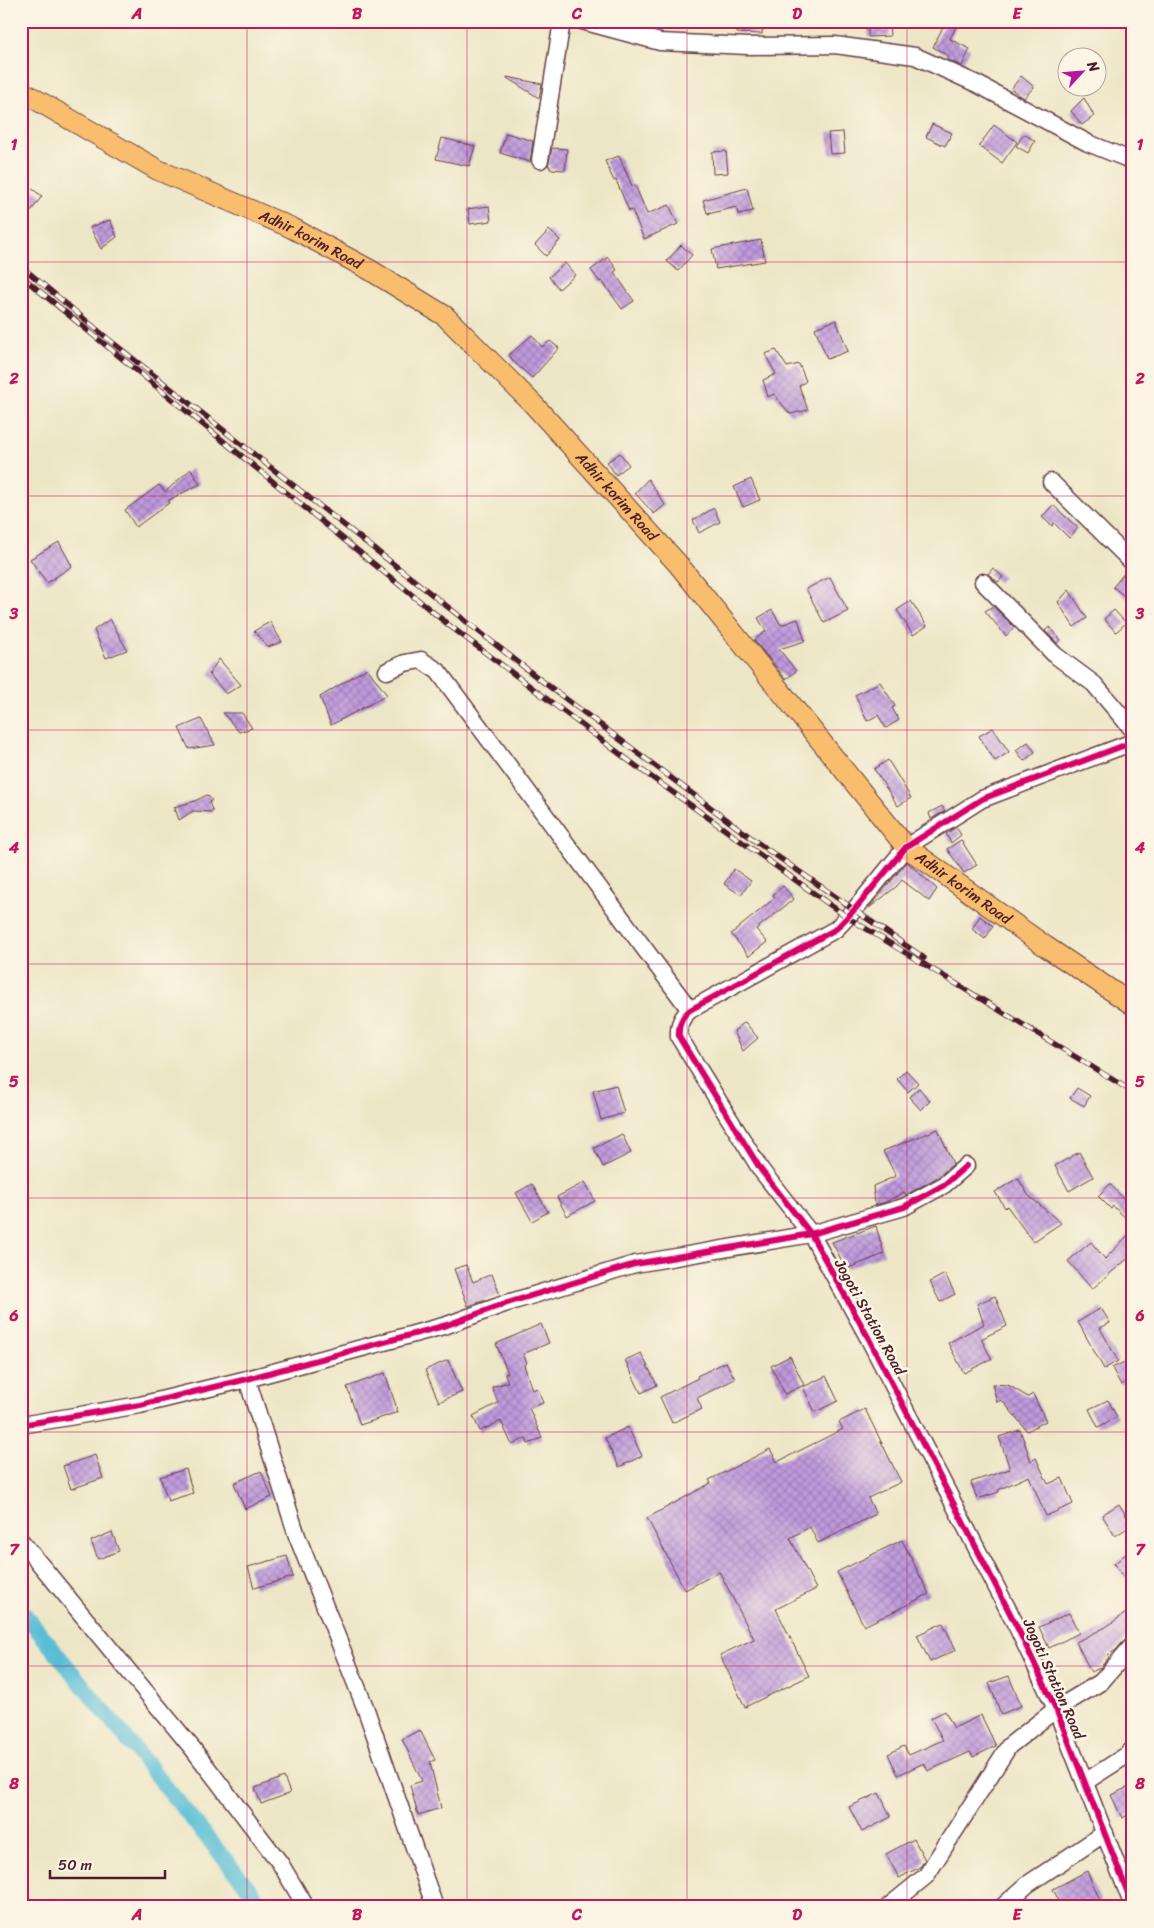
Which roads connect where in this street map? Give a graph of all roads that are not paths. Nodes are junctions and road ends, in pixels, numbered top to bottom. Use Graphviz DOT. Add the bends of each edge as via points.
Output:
graph roads {
  1 [pos="562,21"];
  2 [pos="582,21"];
  3 [pos="21,91"];
  4 [pos="540,160"];
  5 [pos="1133,161"];
  6 [pos="1051,482"];
  7 [pos="1133,563"];
  8 [pos="983,582"];
  9 [pos="387,671"];
  10 [pos="1133,730"];
  11 [pos="1133,742"];
  12 [pos="906,847"];
  13 [pos="1133,1005"];
  14 [pos="690,1010"];
  15 [pos="966,1166"];
  16 [pos="811,1234"];
  17 [pos="247,1379"];
  18 [pos="21,1425"];
  19 [pos="21,1540"];
  20 [pos="1133,1645"];
  21 [pos="1056,1709"];
  22 [pos="1133,1749"];
  23 [pos="1086,1782"];
  24 [pos="1105,1833"];
  25 [pos="1133,1906"];
  26 [pos="306,1907"];
  27 [pos="436,1907"];
  28 [pos="888,1907"];
  29 [pos="1002,1907"];
  1 -- 4 [label="street"];
  2 -- 5 [label="street" via="660,42 835,45 915,56 977,84 1088,143"];
  3 -- 12 [label="main road, Adhir korim Road" via="158,170 292,228 445,316 533,404 678,564"];
  6 -- 7 [label="street"];
  8 -- 10 [label="street" via="1055,655 1094,684"];
  9 -- 14 [label="street" via="421,660 438,671"];
  11 -- 12 [label="street" via="982,799"];
  12 -- 13 [label="main road, Adhir korim Road"];
  12 -- 14 [label="street" via="836,929"];
  14 -- 16 [label="street, Jogoti Station Road" via="680,1022 679,1037 760,1170"];
  15 -- 16 [label="street" via="944,1185 904,1207"];
  16 -- 17 [label="street" via="635,1264 447,1325"];
  16 -- 21 [label="street, Jogoti Station Road" via="869,1338"];
  17 -- 18 [label="street" via="140,1404"];
  17 -- 27 [label="street" via="297,1536 365,1707"];
  19 -- 26 [label="street" via="193,1749 280,1863"];
  20 -- 21 [label="street" via="1101,1682"];
  21 -- 23 [label="street, Jogoti Station Road"];
  21 -- 28 [label="street" via="1009,1746 926,1876"];
  22 -- 23 [label="street"];
  23 -- 24 [label="street, Jogoti Station Road"];
  24 -- 25 [label="street, Jogoti Station Road"];
  24 -- 29 [label="street" via="1028,1884"];
}
